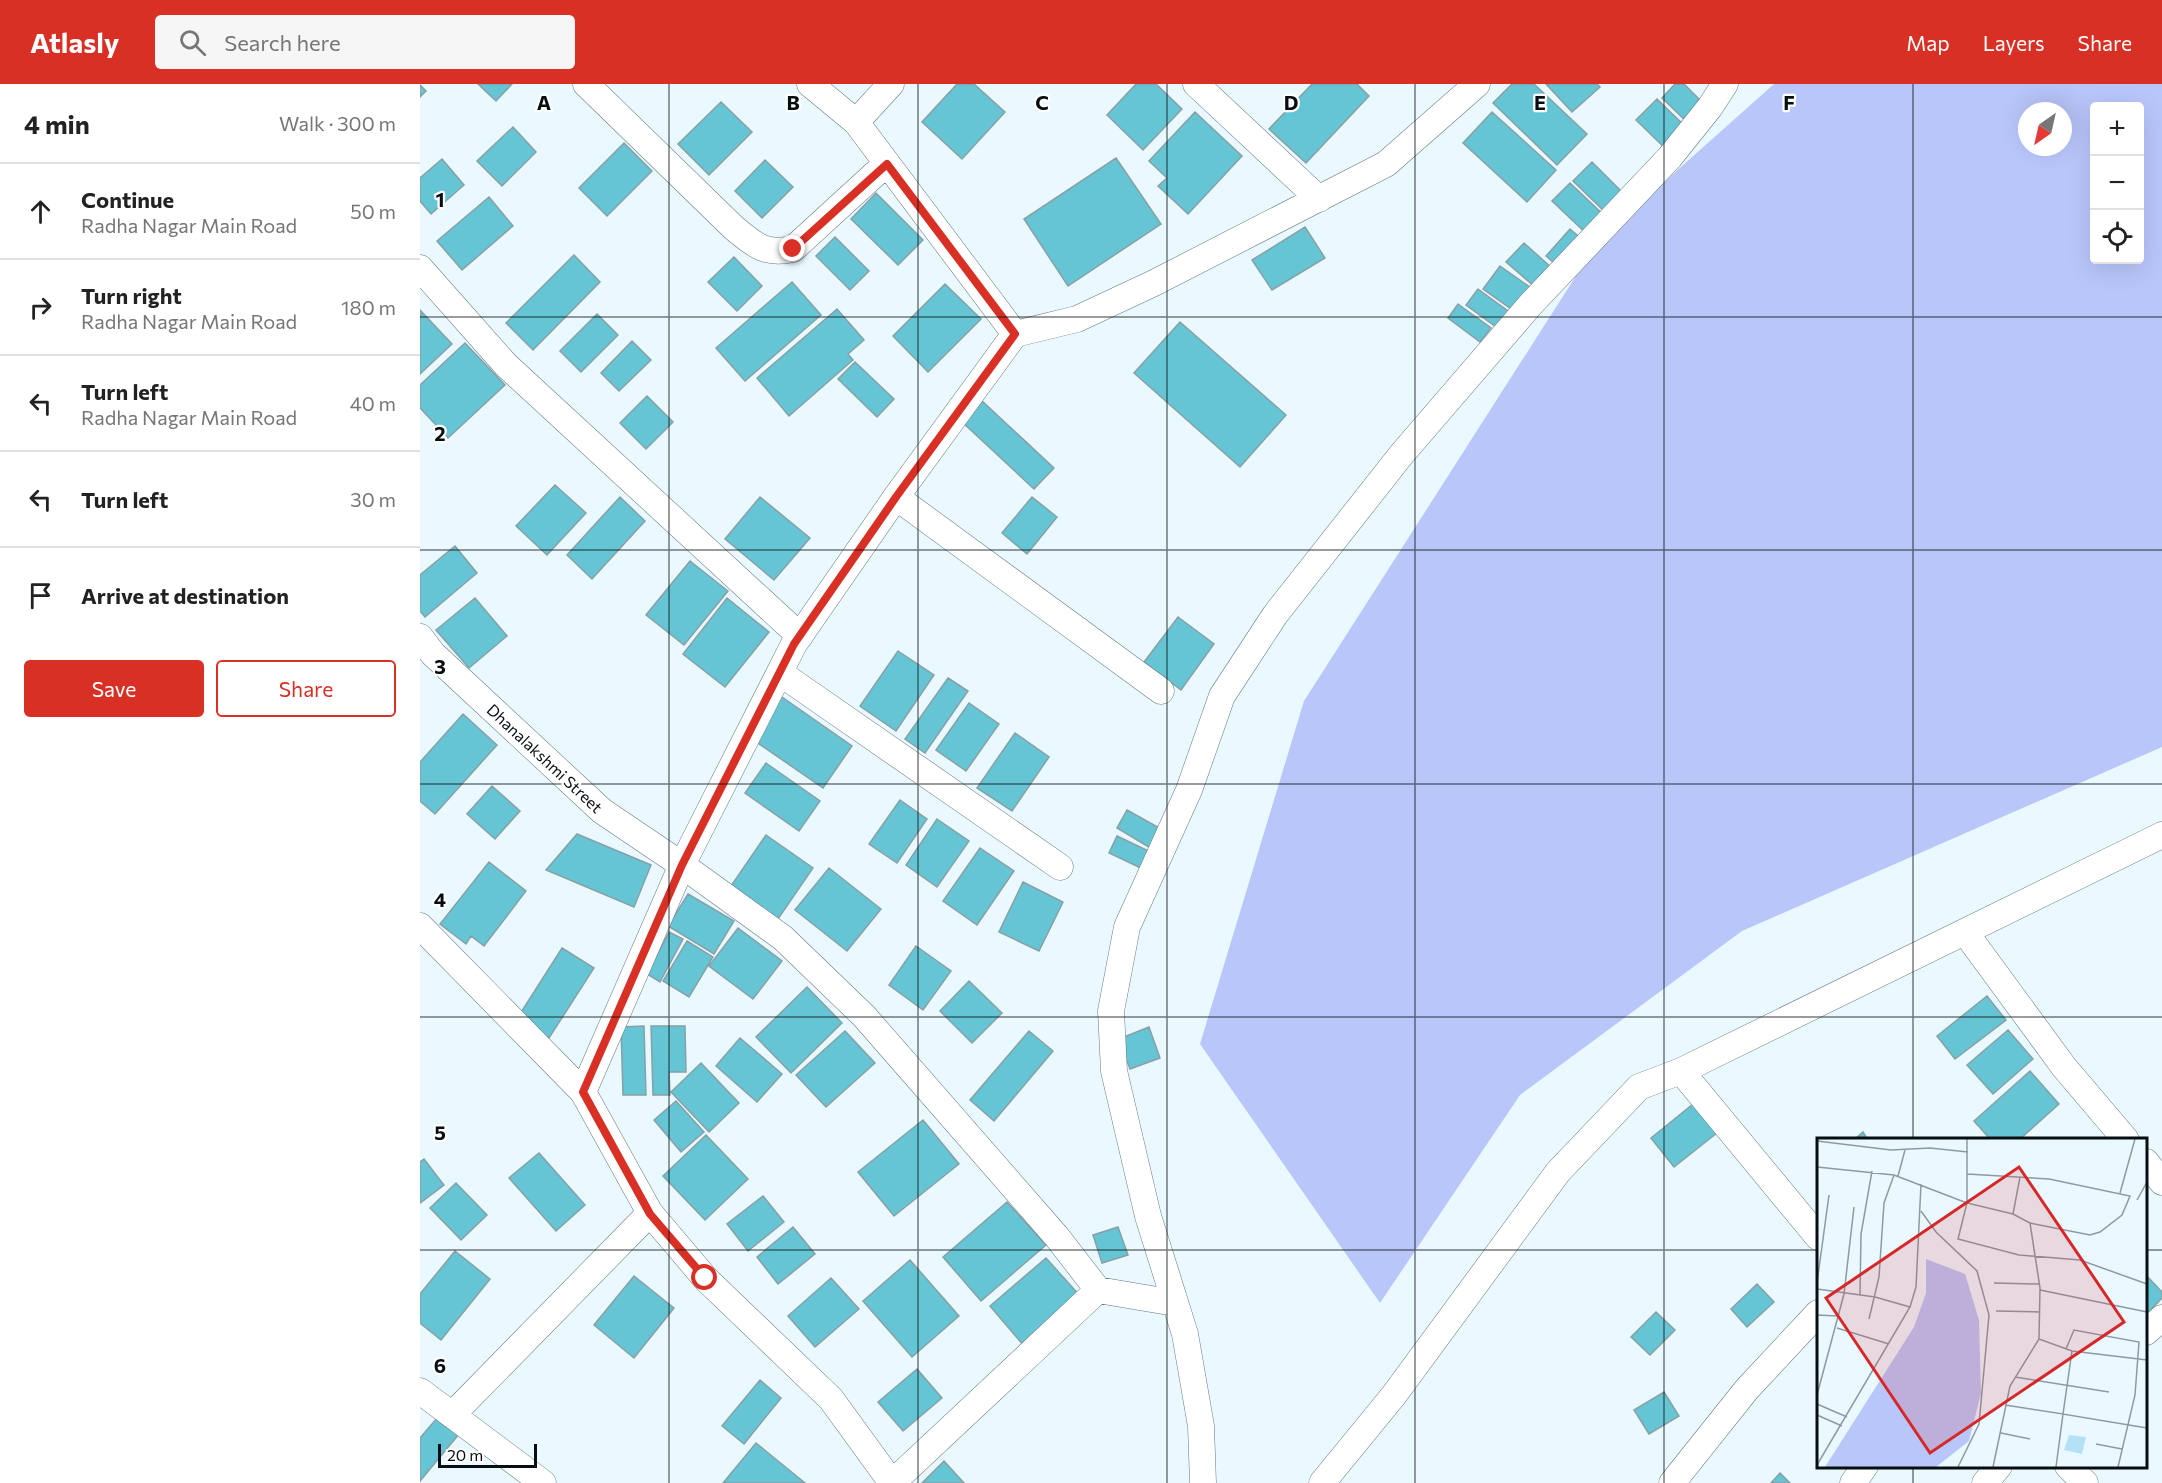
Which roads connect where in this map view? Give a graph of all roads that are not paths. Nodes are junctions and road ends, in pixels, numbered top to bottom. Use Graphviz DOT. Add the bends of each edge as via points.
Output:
graph roads {
  1 [pos="586,84"];
  2 [pos="810,84"];
  3 [pos="891,84"];
  4 [pos="1196,84"];
  5 [pos="1477,84"];
  6 [pos="1725,84"];
  7 [pos="856,122"];
  8 [pos="887,164"];
  9 [pos="1319,199"];
  10 [pos="420,268"];
  11 [pos="1015,334"];
  12 [pos="896,497"];
  13 [pos="800,636"];
  14 [pos="420,637"];
  15 [pos="780,674"];
  16 [pos="1161,691"];
  17 [pos="2162,835"];
  18 [pos="682,865"];
  19 [pos="1060,867"];
  20 [pos="420,926"];
  21 [pos="1965,932"];
  22 [pos="1681,1071"];
  23 [pos="583,1092"];
  24 [pos="2124,1138"];
  25 [pos="2147,1164"];
  26 [pos="2162,1182"];
  27 [pos="650,1214"];
  28 [pos="1817,1236"];
  29 [pos="1098,1290"];
  30 [pos="1175,1303"];
  31 [pos="1817,1314"];
  32 [pos="2162,1318"];
  33 [pos="2147,1330"];
  34 [pos="420,1391"];
  35 [pos="452,1415"];
  36 [pos="1864,1468"];
  37 [pos="1998,1468"];
  38 [pos="2069,1468"];
  39 [pos="543,1483"];
  40 [pos="892,1483"];
  41 [pos="1203,1483"];
  42 [pos="1322,1483"];
  43 [pos="1672,1483"];
  44 [pos="1853,1483"];
  45 [pos="1985,1483"];
  46 [pos="2085,1483"];
  1 -- 8 [label="street" via="734,228 768,250 793,249"];
  2 -- 7 [label="street"];
  3 -- 7 [label="street"];
  4 -- 9 [label="street"];
  5 -- 9 [label="street" via="1386,164"];
  6 -- 30 [label="street" via="1670,157 1531,304 1401,455 1275,615 1222,696 1189,790 1127,927 1111,1011 1114,1071 1148,1216"];
  7 -- 8 [label="street"];
  8 -- 11 [label="street"];
  9 -- 11 [label="street" via="1077,319"];
  10 -- 13 [label="street" via="506,365"];
  11 -- 12 [label="street"];
  12 -- 13 [label="street"];
  12 -- 16 [label="street"];
  13 -- 15 [label="street"];
  14 -- 18 [label="street, Dhanalakshmi Street" via="433,654 602,811"];
  15 -- 18 [label="street"];
  15 -- 19 [label="street"];
  17 -- 21 [label="street"];
  18 -- 23 [label="street"];
  18 -- 29 [label="street, Dhanalakshmi Street" via="783,938 864,1017 1058,1238"];
  20 -- 23 [label="street"];
  21 -- 22 [label="street"];
  21 -- 24 [label="street" via="2064,1067"];
  22 -- 28 [label="street"];
  22 -- 42 [label="street" via="1639,1087 1558,1172 1394,1395"];
  23 -- 27 [label="street"];
  25 -- 26 [label="street"];
  27 -- 35 [label="street"];
  27 -- 40 [label="street" via="705,1278 831,1399"];
  29 -- 30 [label="street"];
  29 -- 40 [label="street"];
  30 -- 41 [label="street" via="1185,1334 1201,1426"];
  31 -- 43 [label="street" via="1747,1389"];
  32 -- 33 [label="street"];
  34 -- 35 [label="street"];
  35 -- 39 [label="street"];
  36 -- 44 [label="street"];
  37 -- 45 [label="street"];
  38 -- 46 [label="street"];
}
